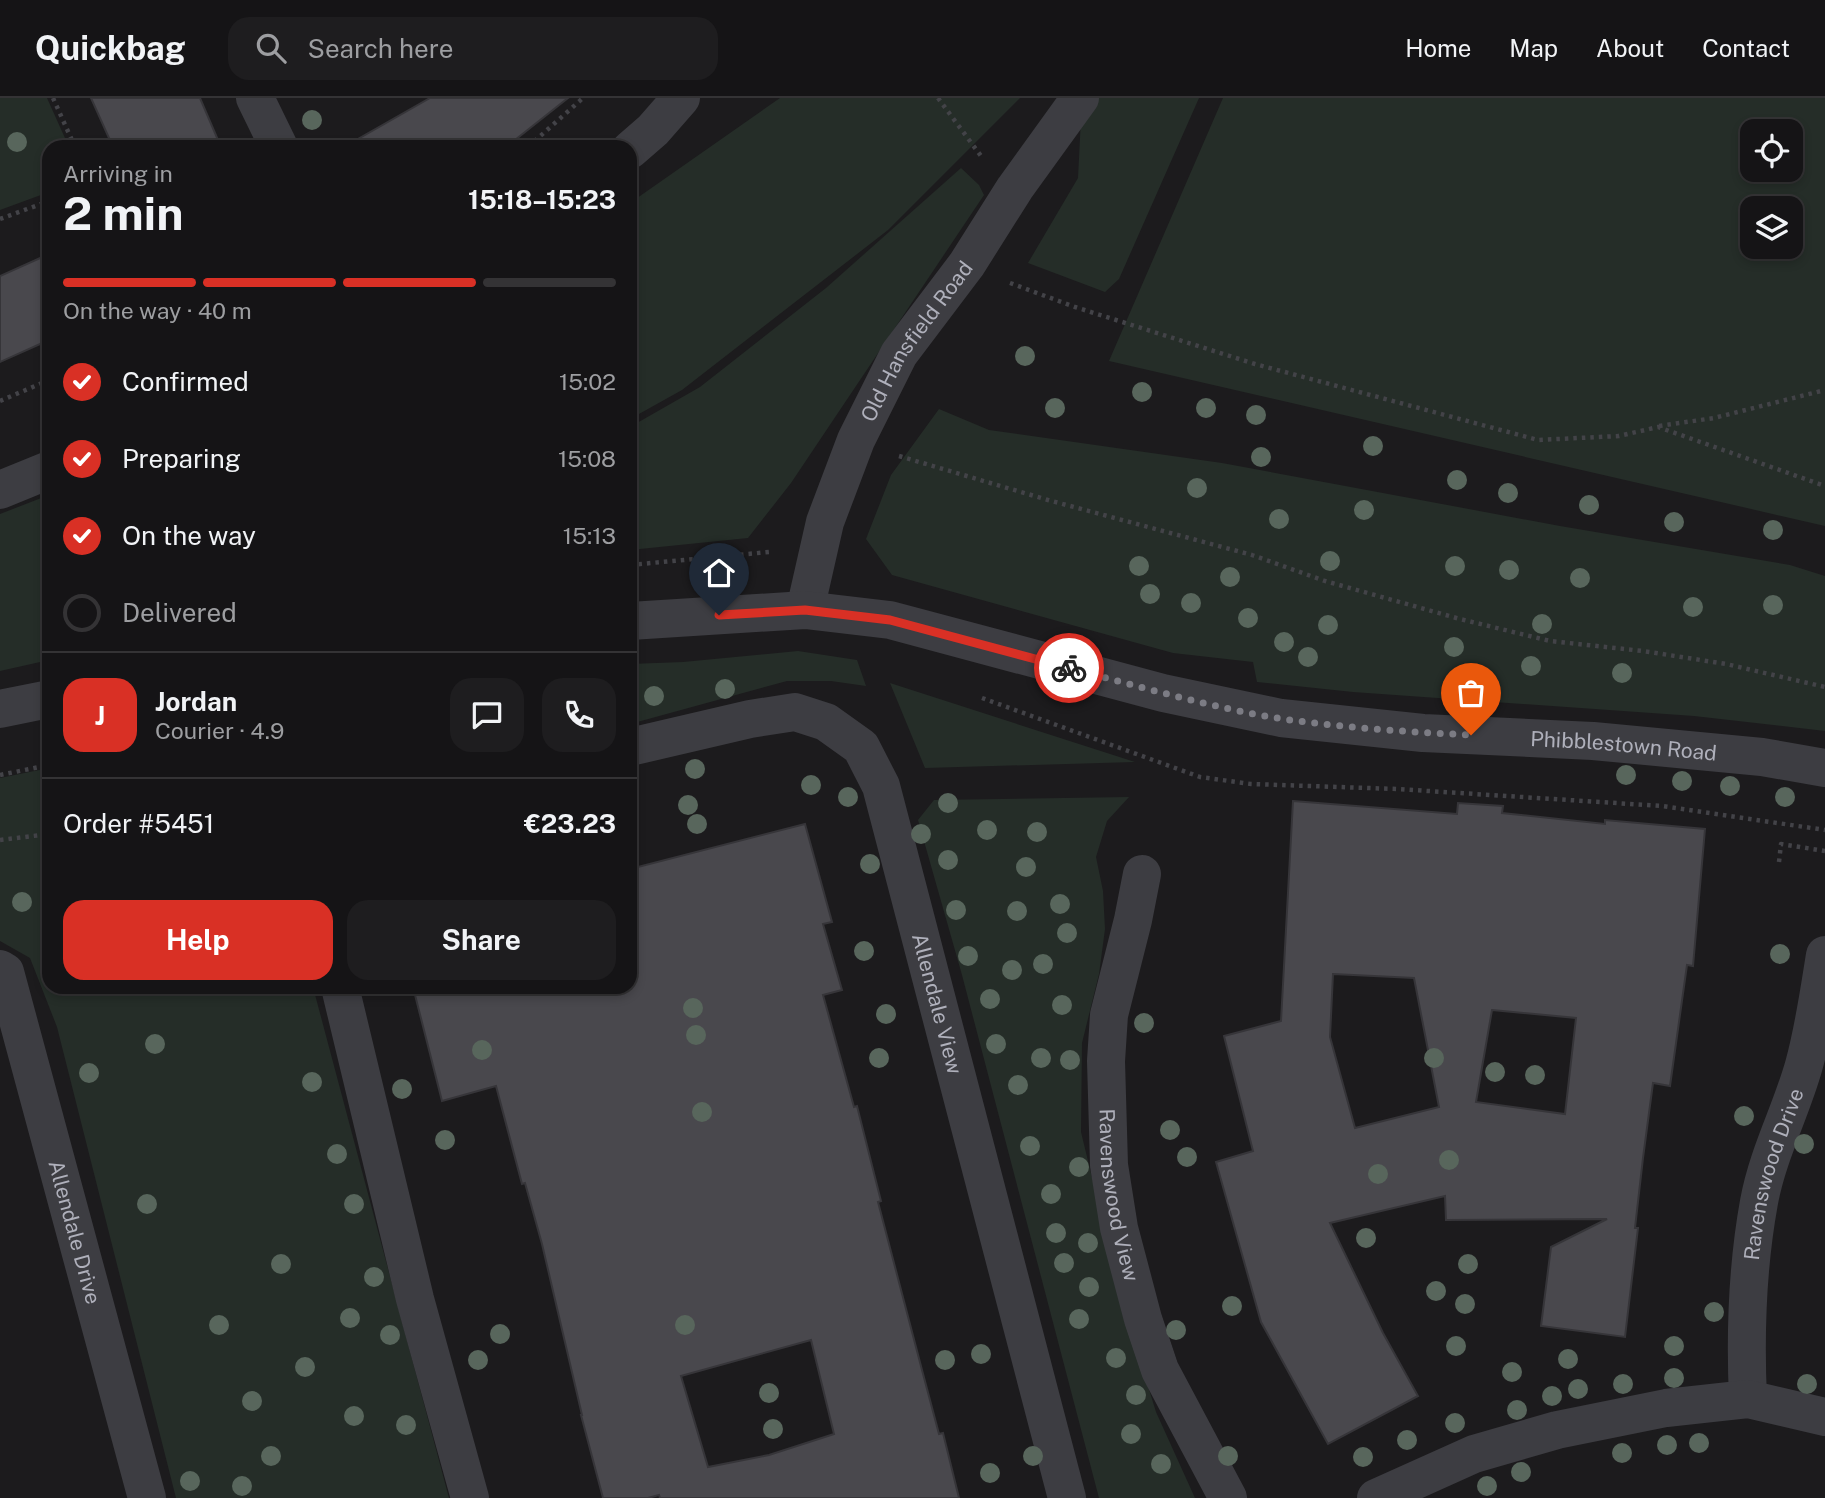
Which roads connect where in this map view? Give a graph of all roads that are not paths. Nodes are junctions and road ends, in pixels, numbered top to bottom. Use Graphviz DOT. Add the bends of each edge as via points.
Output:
graph roads {
  1 [pos="255,98"];
  2 [pos="681,98"];
  3 [pos="1080,98"];
  4 [pos="276,140"];
  5 [pos="637,144"];
  6 [pos="42,473"];
  7 [pos="0,490"];
  8 [pos="805,610"];
  9 [pos="637,621"];
  10 [pos="42,700"];
  11 [pos="0,709"];
  12 [pos="637,745"];
  13 [pos="1825,768"];
  14 [pos="1142,874"];
  15 [pos="1825,955"];
  16 [pos="0,969"];
  17 [pos="342,994"];
  18 [pos="1748,1399"];
  19 [pos="1825,1416"];
  20 [pos="147,1498"];
  21 [pos="470,1498"];
  22 [pos="1068,1498"];
  23 [pos="1228,1498"];
  24 [pos="1376,1498"];
  1 -- 4 [label="street"];
  2 -- 5 [label="street"];
  3 -- 8 [label="street, Old Hansfield Road" via="967,264 899,354 856,440 825,522"];
  6 -- 7 [label="street"];
  8 -- 9 [label="street, Phibblestown Road"];
  8 -- 13 [label="street, Phibblestown Road" via="890,620 1163,693 1281,718 1423,733 1593,741 1762,757"];
  10 -- 11 [label="street"];
  12 -- 22 [label="street, Allendale View" via="795,712 826,722 861,747 881,786"];
  14 -- 23 [label="street, Ravenswood View" via="1109,1015 1109,1165 1119,1228 1160,1370"];
  15 -- 18 [label="street, Ravenswood Drive" via="1804,1066 1773,1147 1759,1200 1748,1282"];
  16 -- 20 [label="street, Allendale Drive" via="5,972"];
  17 -- 21 [label="street" via="415,1299"];
  18 -- 19 [label="street"];
  18 -- 24 [label="street" via="1666,1408 1557,1430 1474,1454"];
}
